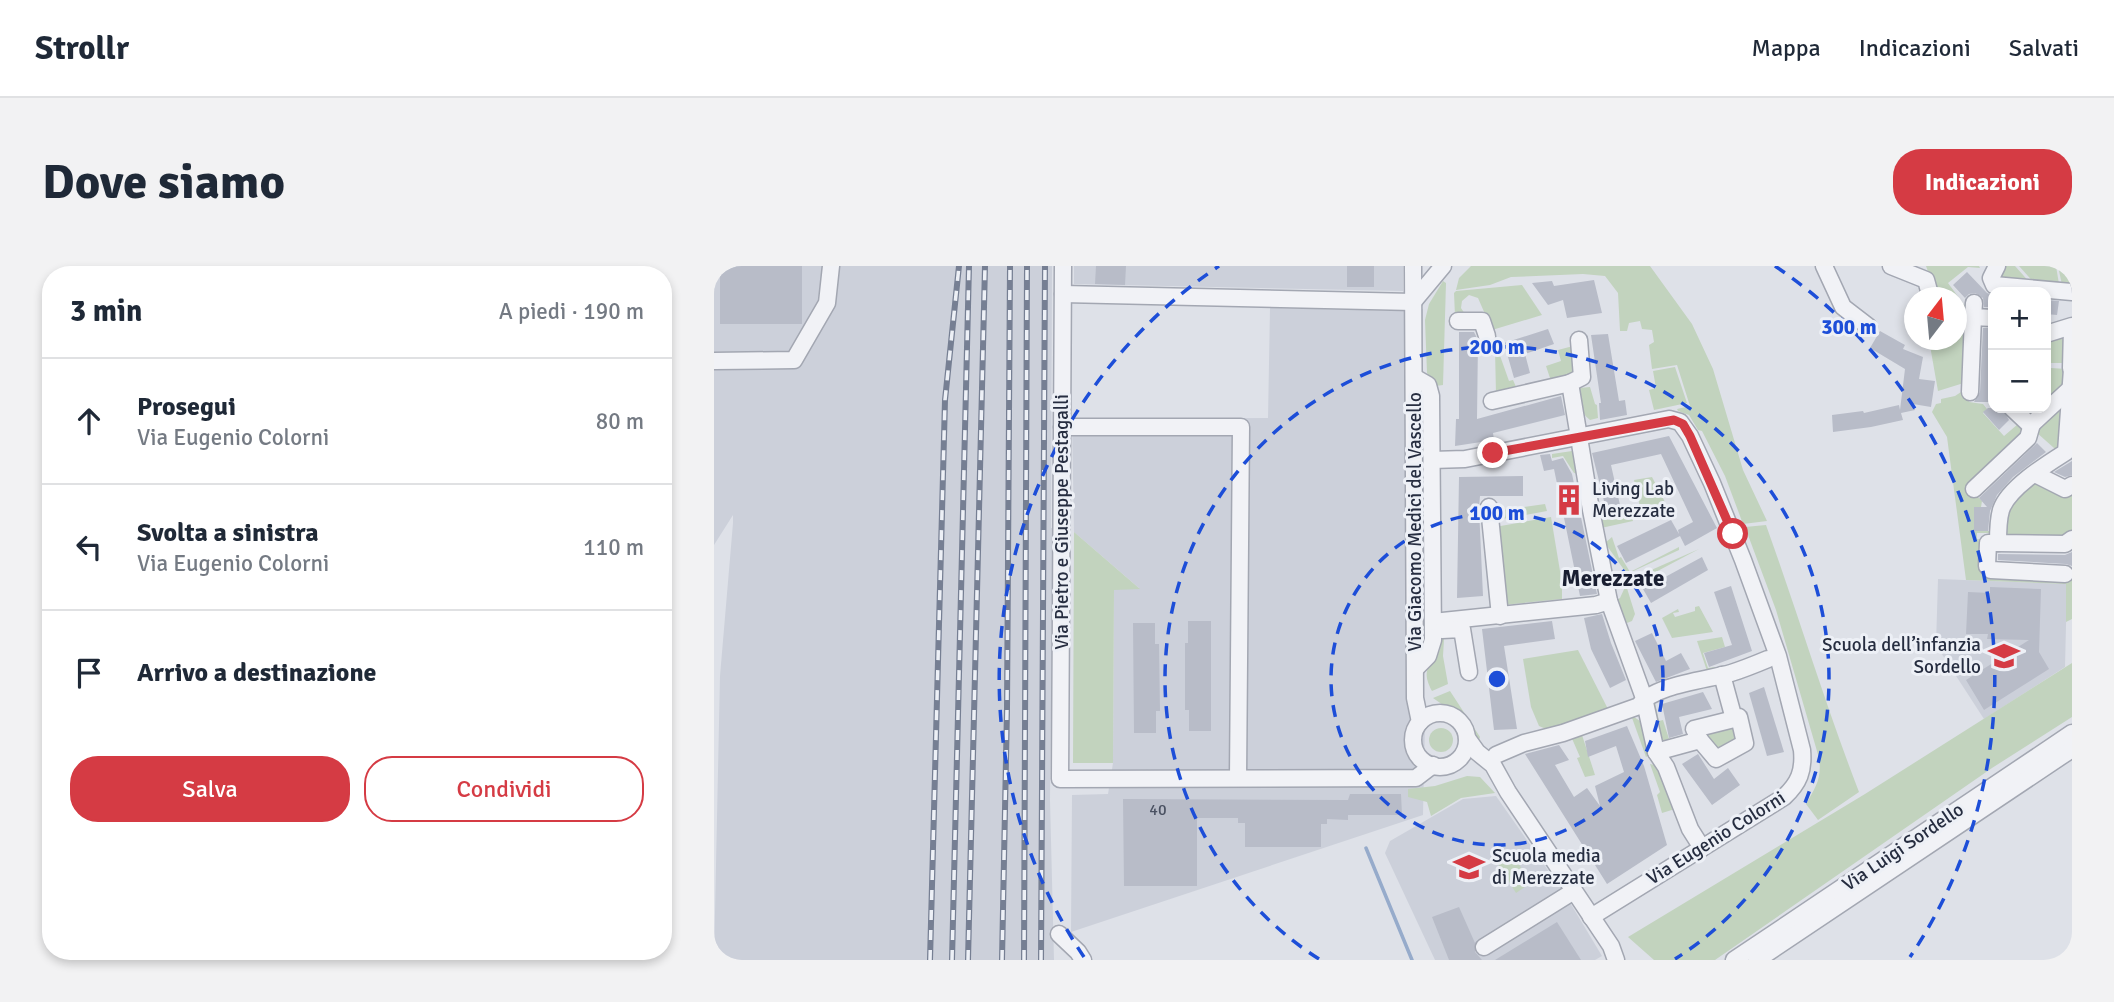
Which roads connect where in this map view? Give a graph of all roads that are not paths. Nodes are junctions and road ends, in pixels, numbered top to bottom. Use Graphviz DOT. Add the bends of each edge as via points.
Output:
graph roads {
  1 [pos="831,266"];
  2 [pos="1063,266"];
  3 [pos="1413,266"];
  4 [pos="1443,266"];
  5 [pos="1824,266"];
  6 [pos="1891,266"];
  7 [pos="1997,266"];
  8 [pos="1928,287"];
  9 [pos="2072,292"];
  10 [pos="1063,294"];
  11 [pos="1413,302"];
  12 [pos="1988,316"];
  13 [pos="1458,321"];
  14 [pos="2051,322"];
  15 [pos="1869,327"];
  16 [pos="2072,328"];
  17 [pos="2051,332"];
  18 [pos="1487,336"];
  19 [pos="1578,340"];
  20 [pos="714,361"];
  21 [pos="2072,369"];
  22 [pos="1414,377"];
  23 [pos="1570,383"];
  24 [pos="2070,389"];
  25 [pos="1970,392"];
  26 [pos="1492,401"];
  27 [pos="2017,413"];
  28 [pos="2032,424"];
  29 [pos="1062,427"];
  30 [pos="1579,437"];
  31 [pos="1432,460"];
  32 [pos="2035,474"];
  33 [pos="2072,485"];
  34 [pos="1974,489"];
  35 [pos="1489,507"];
  36 [pos="2072,539"];
  37 [pos="1998,543"];
  38 [pos="2065,574"];
  39 [pos="1609,601"];
  40 [pos="1500,616"];
  41 [pos="1433,626"];
  42 [pos="1768,659"];
  43 [pos="1469,672"];
  44 [pos="1415,673"];
  45 [pos="1722,675"];
  46 [pos="1644,698"];
  47 [pos="1441,713"];
  48 [pos="1734,719"];
  49 [pos="1420,722"];
  50 [pos="2072,733"];
  51 [pos="1467,738"];
  52 [pos="1700,740"];
  53 [pos="2072,749"];
  54 [pos="1416,751"];
  55 [pos="1656,752"];
  56 [pos="1496,755"];
  57 [pos="1458,760"];
  58 [pos="1433,765"];
  59 [pos="1396,777"];
  60 [pos="1238,778"];
  61 [pos="1508,792"];
  62 [pos="1702,848"];
  63 [pos="1574,891"];
  64 [pos="1591,917"];
  65 [pos="1059,934"];
  66 [pos="1484,947"];
  67 [pos="1614,953"];
  68 [pos="1083,960"];
  69 [pos="1628,960"];
  70 [pos="1734,960"];
  71 [pos="1756,960"];
  1 -- 20 [label="street" via="827,303 794,360"];
  2 -- 10 [label="street, Via Pietro e Giuseppe Pestagalli"];
  3 -- 11 [label="street, Via Giacomo Medici del Vascello"];
  4 -- 11 [label="street"];
  5 -- 15 [label="street" via="1843,307"];
  6 -- 8 [label="street" via="1926,279"];
  7 -- 9 [label="street" via="1991,278 1994,285"];
  10 -- 11 [label="street"];
  10 -- 29 [label="street, Via Pietro e Giuseppe Pestagalli"];
  11 -- 22 [label="street, Via Giacomo Medici del Vascello"];
  12 -- 25 [label="street" via="1974,310"];
  13 -- 18 [label="street" via="1482,321"];
  14 -- 17 [label="street" via="2072,326"];
  16 -- 21 [label="street"];
  19 -- 23 [label="street" via="1582,377"];
  21 -- 24 [label="street"];
  22 -- 31 [label="street, Via Giacomo Medici del Vascello" via="1430,391"];
  22 -- 44 [label="street, Via Giacomo Medici del Vascello"];
  23 -- 26 [label="street"];
  23 -- 30 [label="street"];
  24 -- 28 [label="street"];
  24 -- 32 [label="street" via="2066,452"];
  27 -- 28 [label="street"];
  28 -- 34 [label="street" via="2028,438"];
  29 -- 60 [label="street, Via Pietro e Giuseppe Pestagalli" via="1060,779"];
  29 -- 60 [label="street" via="1241,427"];
  30 -- 31 [label="street, Via Eugenio Colorni"];
  30 -- 39 [label="street"];
  30 -- 62 [label="street, Via Eugenio Colorni" via="1669,419 1683,424 1725,512 1778,656 1801,750 1800,777 1784,797"];
  31 -- 41 [label="street, Via Giacomo Medici del Vascello"];
  32 -- 33 [label="street" via="2065,489"];
  32 -- 37 [label="street" via="2004,504"];
  35 -- 40 [label="street"];
  36 -- 37 [label="street" via="2065,544"];
  37 -- 38 [label="street" via="1988,543 1987,566 1994,572"];
  39 -- 40 [label="street"];
  39 -- 46 [label="street"];
  40 -- 41 [label="street"];
  41 -- 43 [label="street" via="1462,629"];
  41 -- 44 [label="street, Via Giacomo Medici del Vascello" via="1430,651"];
  42 -- 45 [label="street"];
  44 -- 47 [label="street, Via Giacomo Medici del Vascello" via="1428,700"];
  44 -- 49 [label="street, Via Giacomo Medici del Vascello"];
  45 -- 46 [label="street"];
  45 -- 48 [label="street"];
  46 -- 55 [label="street"];
  46 -- 56 [label="street" via="1639,706"];
  47 -- 49 [label="street"];
  47 -- 51 [label="street" via="1460,721"];
  48 -- 52 [label="street" via="1694,729"];
  48 -- 52 [label="street" via="1739,717 1745,743 1714,766"];
  49 -- 54 [label="street" via="1414,738"];
  50 -- 70 [label="street, Via Luigi Sordello"];
  51 -- 57 [label="street"];
  51 -- 61 [label="street" via="1493,765"];
  52 -- 55 [label="street"];
  53 -- 71 [label="street, Via Luigi Sordello"];
  54 -- 58 [label="street"];
  54 -- 59 [label="street" via="1411,769"];
  55 -- 62 [label="street"];
  57 -- 58 [label="street" via="1446,766"];
  57 -- 61 [label="street" via="1484,769"];
  58 -- 59 [label="street" via="1420,776"];
  59 -- 60 [label="street"];
  61 -- 63 [label="street"];
  62 -- 64 [label="street, Via Eugenio Colorni"];
  63 -- 64 [label="street"];
  63 -- 66 [label="street"];
  64 -- 67 [label="street"];
  65 -- 68 [label="street"];
  67 -- 69 [label="street"];
}
